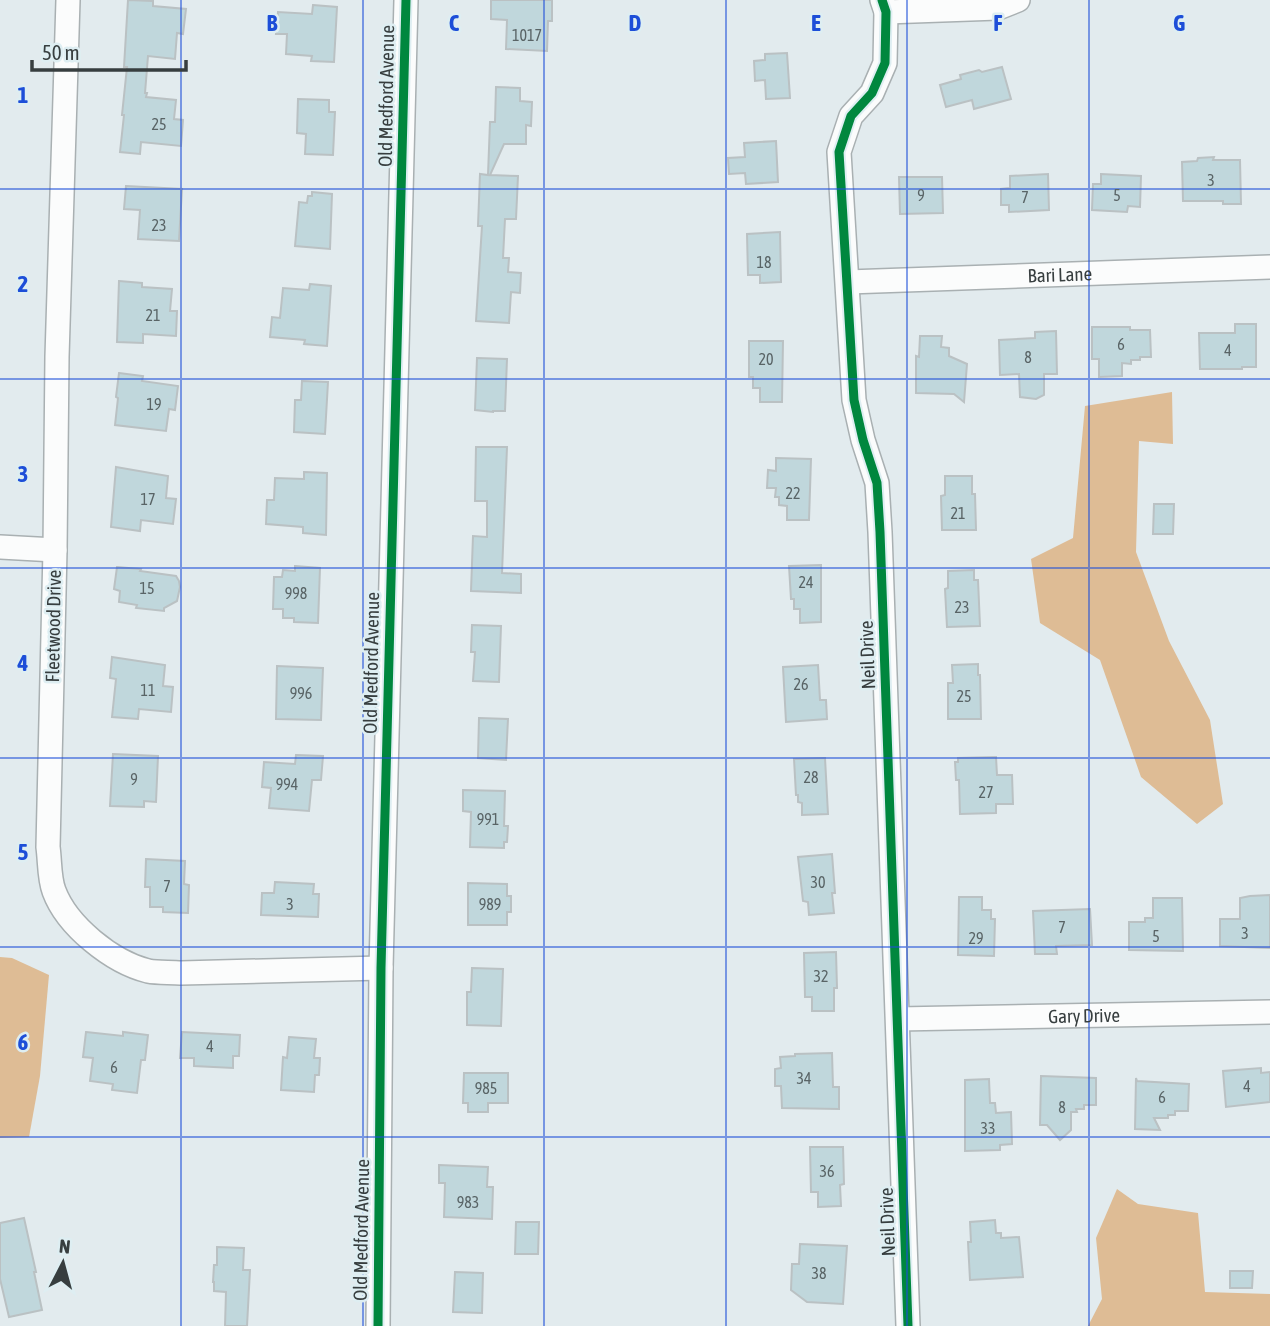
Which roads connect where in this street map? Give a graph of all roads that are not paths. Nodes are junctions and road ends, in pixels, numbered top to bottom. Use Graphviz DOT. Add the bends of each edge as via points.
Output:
graph roads {
  1 [pos="68,0"];
  2 [pos="406,0"];
  3 [pos="1018,0"];
  4 [pos="884,6"];
  5 [pos="1270,267"];
  6 [pos="848,282"];
  7 [pos="0,547"];
  8 [pos="55,550"];
  9 [pos="381,968"];
  10 [pos="1270,1012"];
  11 [pos="898,1019"];
  12 [pos="378,1326"];
  13 [pos="908,1326"];
  1 -- 8 [label="street, Fleetwood Drive"];
  2 -- 9 [label="street, Old Medford Avenue"];
  3 -- 4 [label="street" via="998,8"];
  4 -- 6 [label="street, Neil Drive" via="885,63 872,93 851,116 839,152"];
  5 -- 6 [label="street, Bari Lane"];
  6 -- 11 [label="street, Neil Drive" via="854,400 877,483"];
  7 -- 8 [label="street"];
  8 -- 9 [label="street, Fleetwood Drive" via="48,847 54,890 69,916 116,958 149,971"];
  9 -- 12 [label="street, Old Medford Avenue"];
  10 -- 11 [label="street, Gary Drive"];
  11 -- 13 [label="street, Neil Drive"];
}
